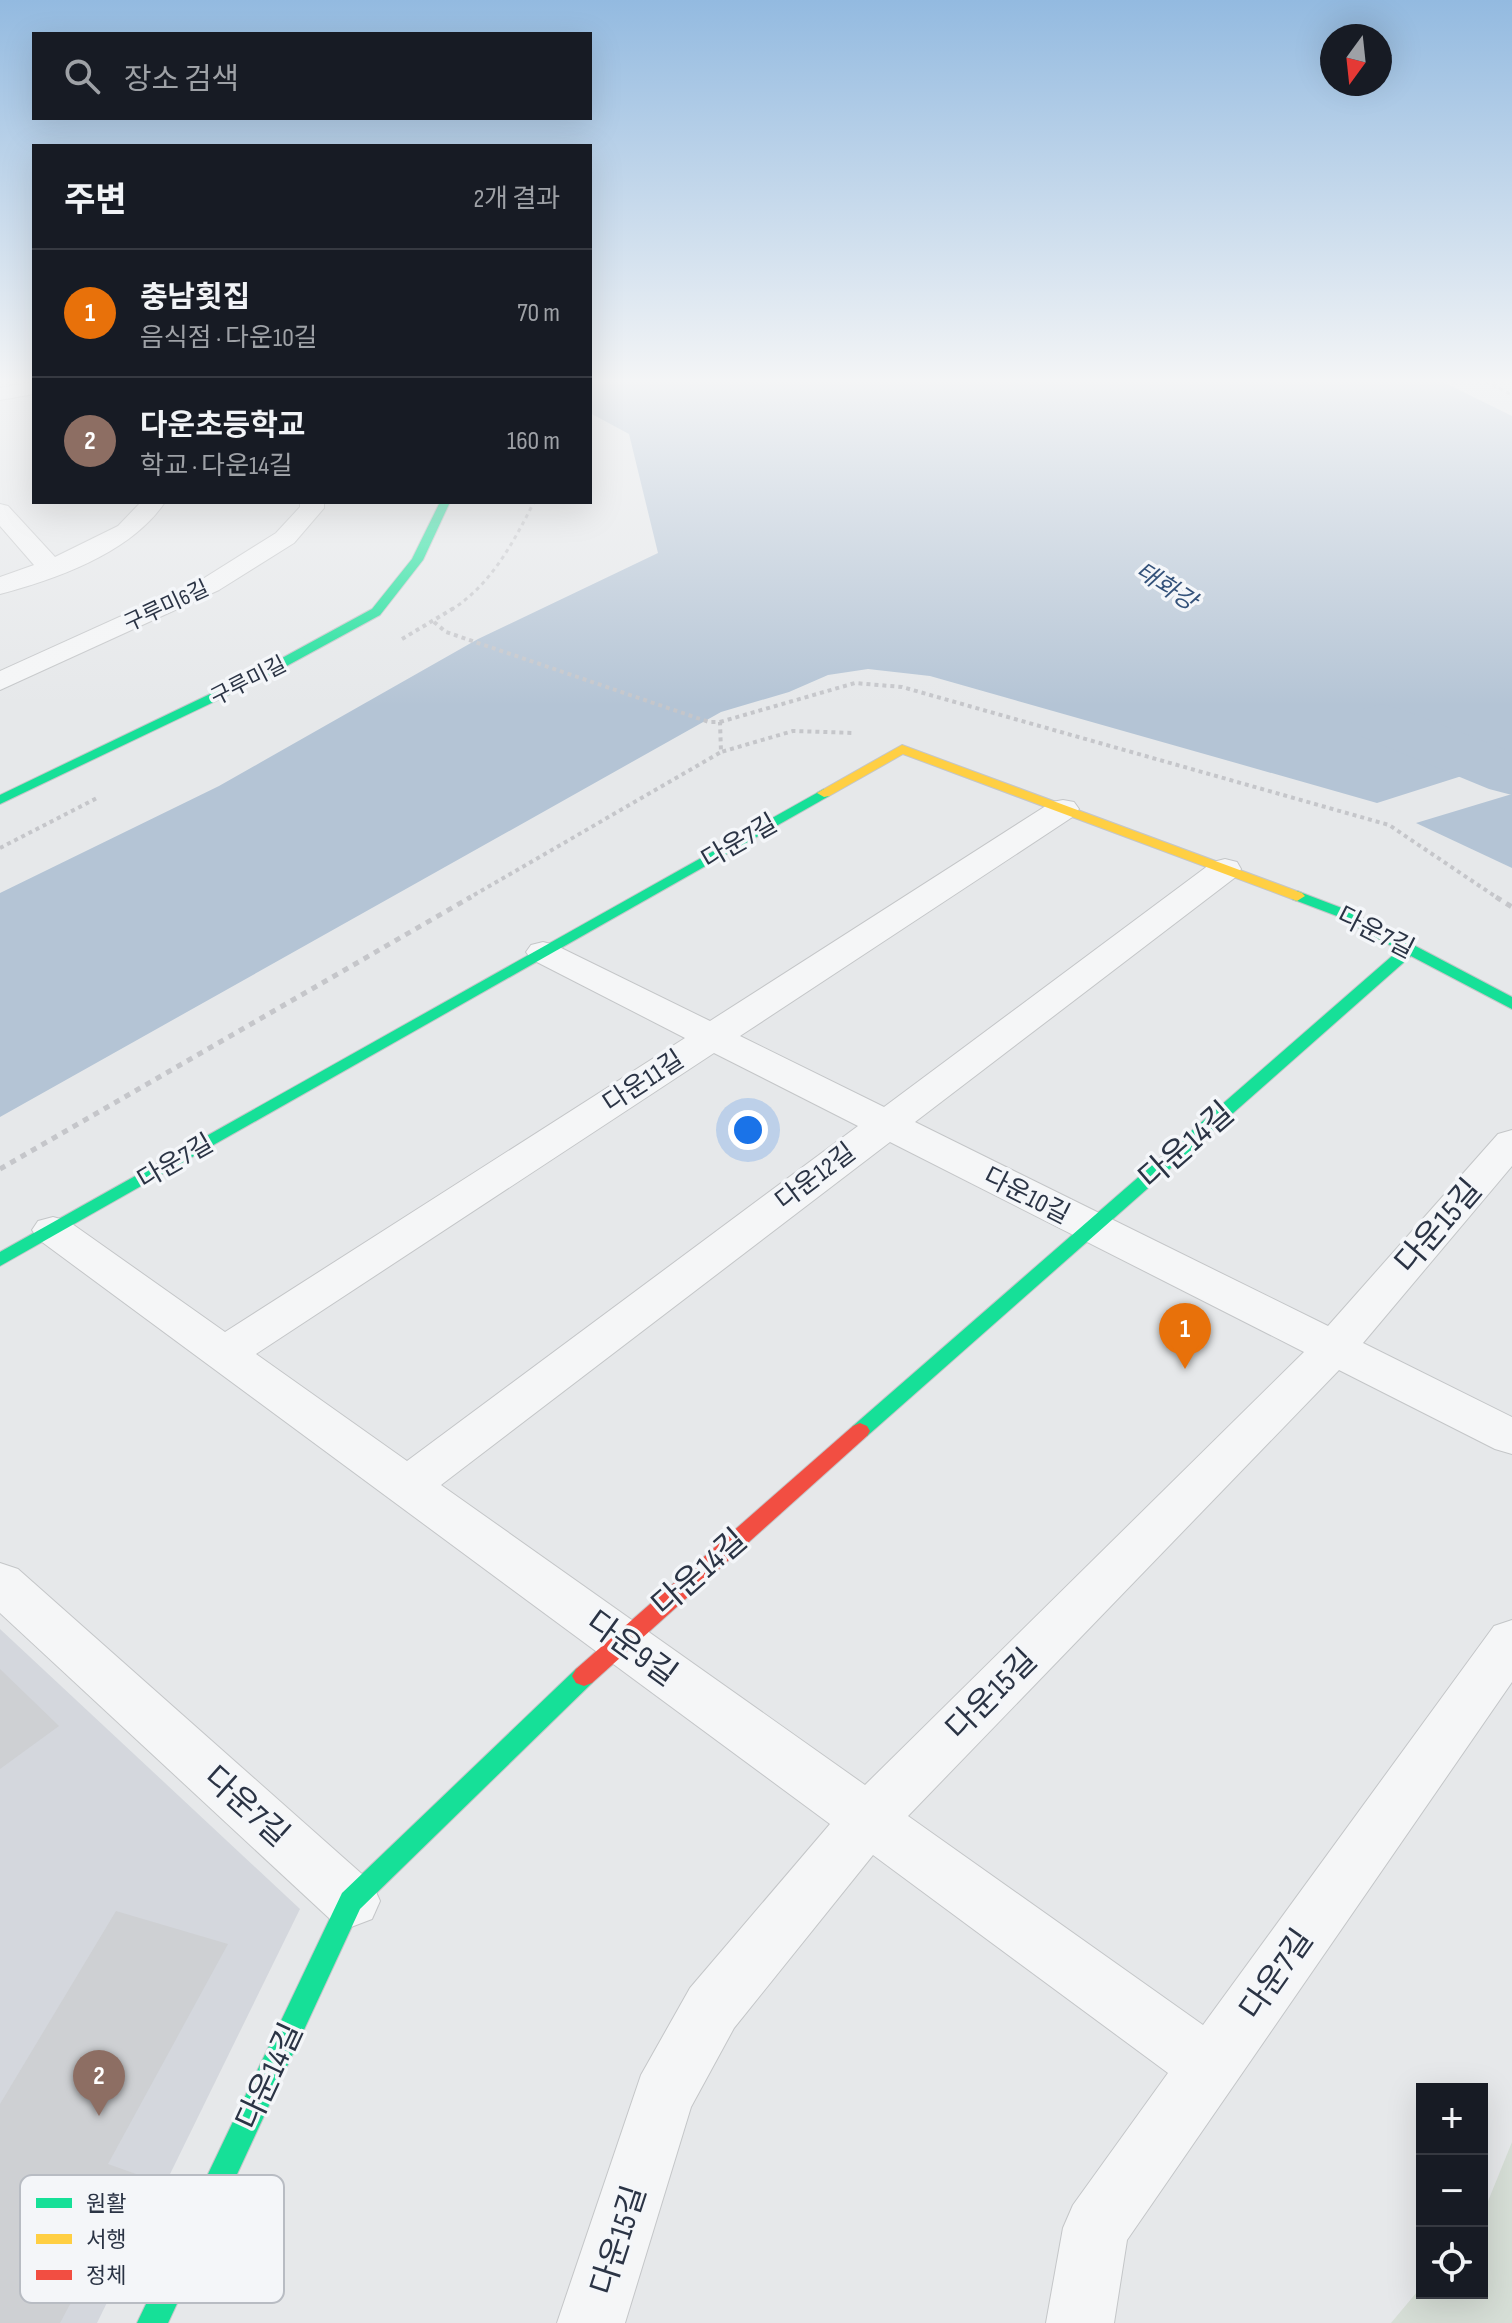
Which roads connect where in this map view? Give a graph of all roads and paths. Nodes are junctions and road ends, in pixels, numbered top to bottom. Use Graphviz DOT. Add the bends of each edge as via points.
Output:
graph roads {
  1 [pos="152,504"];
  2 [pos="312,504"];
  3 [pos="444,504"];
  4 [pos="0,511"];
  5 [pos="49,566"];
  6 [pos="0,586"];
  7 [pos="434,622"];
  8 [pos="0,682"];
  9 [pos="720,722"];
  10 [pos="721,752"];
  11 [pos="869,767"];
  12 [pos="0,800"];
  13 [pos="1063,809"];
  14 [pos="1225,869"];
  15 [pos="1512,907"];
  16 [pos="1410,949"];
  17 [pos="543,952"];
  18 [pos="1512,1004"];
  19 [pos="712,1037"];
  20 [pos="884,1123"];
  21 [pos="1512,1142"];
  22 [pos="0,1169"];
  23 [pos="1092,1227"];
  24 [pos="53,1230"];
  25 [pos="0,1260"];
  26 [pos="1334,1348"];
  27 [pos="224,1354"];
  28 [pos="1512,1437"];
  29 [pos="407,1486"];
  30 [pos="0,1583"];
  31 [pos="621,1640"];
  32 [pos="1512,1641"];
  33 [pos="868,1819"];
  34 [pos="351,1901"];
  35 [pos="1210,2067"];
  36 [pos="222,2175"];
  37 [pos="161,2303"];
  38 [pos="152,2323"];
  39 [pos="591,2323"];
  40 [pos="1080,2323"];
  1 -- 5 [label="street" via="146,516 114,539"];
  2 -- 8 [label="street, 구루미6길" via="285,538 210,585"];
  3 -- 12 [label="street, 구루미길" via="417,560 376,612 266,672"];
  4 -- 5 [label="street"];
  5 -- 6 [label="street"];
  7 -- 9 [label="path" via="446,632"];
  9 -- 10 [label="path"];
  9 -- 15 [label="path" via="855,683 902,687 1389,825"];
  10 -- 11 [label="path" via="793,731 854,731"];
  10 -- 22 [label="path"];
  11 -- 13 [label="street, 다운7길" via="902,749"];
  11 -- 17 [label="street, 다운7길"];
  13 -- 14 [label="street, 다운7길"];
  13 -- 19 [label="street, 다운11길"];
  14 -- 16 [label="street, 다운7길" via="1342,913"];
  14 -- 20 [label="street, 다운12길"];
  16 -- 18 [label="street, 다운7길"];
  16 -- 23 [label="street, 다운14길"];
  17 -- 19 [label="street, 다운10길"];
  17 -- 24 [label="street, 다운7길"];
  19 -- 20 [label="street, 다운10길"];
  19 -- 27 [label="street, 다운11길"];
  20 -- 23 [label="street, 다운10길"];
  20 -- 29 [label="street, 다운12길"];
  21 -- 26 [label="street, 다운15길"];
  23 -- 26 [label="street, 다운10길"];
  23 -- 31 [label="street, 다운14길"];
  24 -- 25 [label="street, 다운7길"];
  24 -- 27 [label="street, 다운9길"];
  26 -- 28 [label="street, 다운10길"];
  26 -- 33 [label="street, 다운15길"];
  27 -- 29 [label="street, 다운9길"];
  29 -- 31 [label="street, 다운9길"];
  30 -- 34 [label="street, 다운7길"];
  31 -- 33 [label="street, 다운9길"];
  31 -- 34 [label="street, 다운14길"];
  32 -- 35 [label="street, 다운7길"];
  33 -- 35 [label="street, 다운9길"];
  33 -- 39 [label="street, 다운15길" via="712,2008 663,2097"];
  34 -- 36 [label="street, 다운14길"];
  35 -- 40 [label="street, 다운7길" via="1096,2228"];
  37 -- 38 [label="street, 다운14길"];
}
